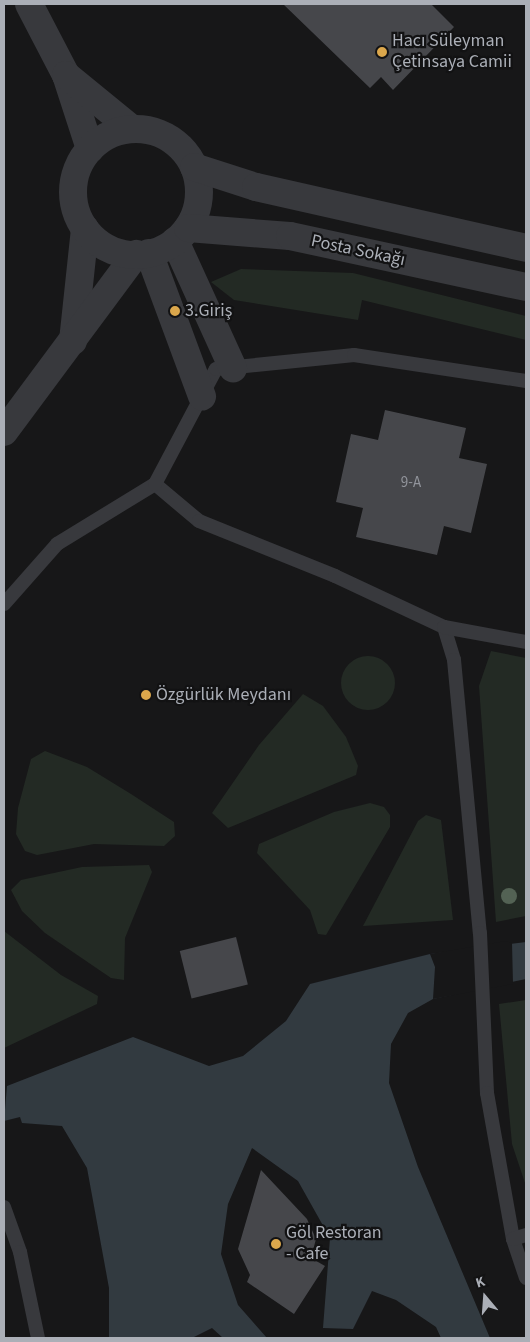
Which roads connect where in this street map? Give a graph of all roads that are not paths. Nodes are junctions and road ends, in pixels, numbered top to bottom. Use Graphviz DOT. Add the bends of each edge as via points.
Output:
graph roads {
  1 [pos="29,4"];
  2 [pos="66,75"];
  3 [pos="132,129"];
  4 [pos="90,149"];
  5 [pos="194,167"];
  6 [pos="85,229"];
  7 [pos="181,234"];
  8 [pos="526,248"];
  9 [pos="143,254"];
  10 [pos="526,287"];
  11 [pos="73,342"];
  12 [pos="233,368"];
  13 [pos="526,381"];
  14 [pos="202,396"];
  15 [pos="4,432"];
  16 [pos="155,484"];
  17 [pos="4,604"];
  18 [pos="444,627"];
  19 [pos="526,642"];
  20 [pos="4,1207"];
  21 [pos="520,1237"];
  22 [pos="526,1278"];
  23 [pos="38,1338"];
  1 -- 2 [label="street"];
  2 -- 3 [label="street"];
  2 -- 4 [label="street"];
  3 -- 4 [label="street" via="102,139"];
  3 -- 5 [label="street" via="169,139"];
  4 -- 6 [label="street" via="73,188"];
  5 -- 7 [label="street" via="199,196"];
  5 -- 8 [label="street" via="256,188"];
  6 -- 9 [label="street" via="108,248"];
  6 -- 11 [label="street"];
  7 -- 9 [label="street"];
  7 -- 10 [label="street, Posta Sokağı" via="290,236"];
  7 -- 12 [label="street"];
  9 -- 11 [label="street"];
  9 -- 14 [label="street"];
  11 -- 15 [label="street"];
  12 -- 13 [label="lane" via="354,355"];
  12 -- 14 [label="lane" via="216,369"];
  14 -- 16 [label="lane"];
  16 -- 17 [label="lane" via="57,544"];
  16 -- 18 [label="lane" via="199,521 335,576"];
  18 -- 19 [label="lane"];
  18 -- 21 [label="lane" via="454,660 480,936 482,1046"];
  20 -- 23 [label="lane" via="20,1252"];
  21 -- 22 [label="lane"];
}
